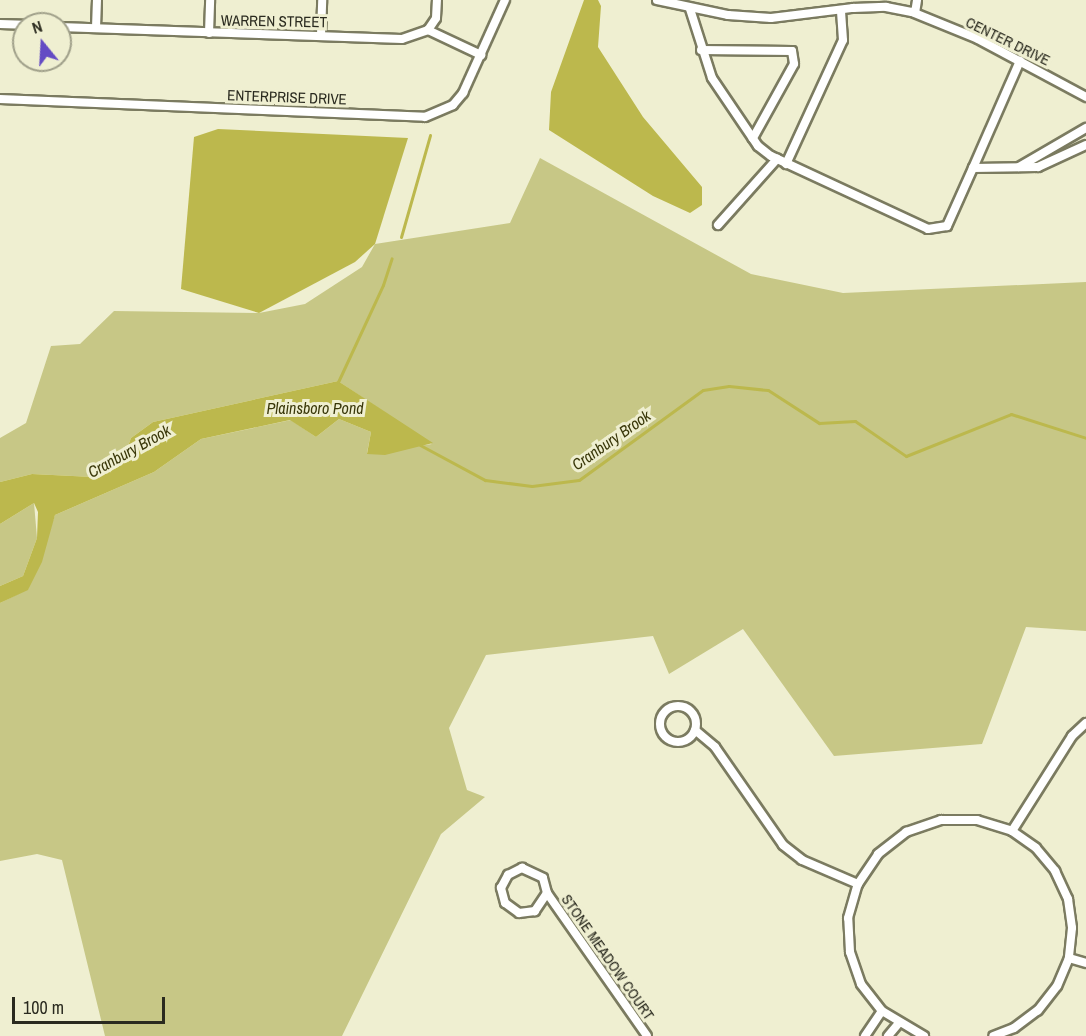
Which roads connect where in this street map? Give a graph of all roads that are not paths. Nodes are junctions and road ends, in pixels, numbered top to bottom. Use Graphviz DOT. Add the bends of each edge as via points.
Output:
graph roads {
  1 [pos="97,0"];
  2 [pos="210,0"];
  3 [pos="322,0"];
  4 [pos="437,0"];
  5 [pos="505,0"];
  6 [pos="657,0"];
  7 [pos="917,0"];
  8 [pos="690,9"];
  9 [pos="840,10"];
  10 [pos="915,13"];
  11 [pos="72,27"];
  12 [pos="96,28"];
  13 [pos="429,30"];
  14 [pos="209,33"];
  15 [pos="321,35"];
  16 [pos="701,50"];
  17 [pos="481,55"];
  18 [pos="1020,61"];
  19 [pos="1086,97"];
  20 [pos="0,99"];
  21 [pos="1086,128"];
  22 [pos="753,138"];
  23 [pos="1084,149"];
  24 [pos="777,159"];
  25 [pos="786,164"];
  26 [pos="973,168"];
  27 [pos="1017,168"];
  28 [pos="718,225"];
  29 [pos="1086,723"];
  30 [pos="695,730"];
  31 [pos="1012,831"];
  32 [pos="858,884"];
  33 [pos="547,893"];
  34 [pos="1069,958"];
  35 [pos="1086,963"];
  36 [pos="882,1011"];
  37 [pos="898,1024"];
  38 [pos="647,1036"];
  39 [pos="865,1036"];
  40 [pos="888,1036"];
  41 [pos="924,1036"];
  42 [pos="993,1036"];
  1 -- 12 [label="street"];
  2 -- 14 [label="street"];
  3 -- 15 [label="street"];
  4 -- 13 [label="street" via="436,18"];
  5 -- 17 [label="street, ENTERPRISE DRIVE"];
  6 -- 8 [label="street, CENTER DRIVE"];
  7 -- 10 [label="street"];
  8 -- 9 [label="street, CENTER DRIVE" via="771,18"];
  8 -- 16 [label="street"];
  9 -- 10 [label="street, CENTER DRIVE" via="886,7"];
  9 -- 25 [label="street" via="843,40"];
  10 -- 18 [label="street, CENTER DRIVE"];
  11 -- 12 [label="street, WARREN STREET"];
  12 -- 14 [label="street, WARREN STREET"];
  13 -- 15 [label="street, WARREN STREET" via="402,39"];
  13 -- 17 [label="street"];
  14 -- 15 [label="street, WARREN STREET"];
  16 -- 22 [label="street" via="712,78"];
  16 -- 22 [label="street" via="792,51 794,64"];
  17 -- 20 [label="street, ENTERPRISE DRIVE" via="453,105 425,117"];
  18 -- 19 [label="street, CENTER DRIVE"];
  18 -- 26 [label="street"];
  21 -- 27 [label="street"];
  22 -- 24 [label="street"];
  23 -- 27 [label="street" via="1038,167"];
  24 -- 25 [label="street"];
  24 -- 28 [label="street"];
  25 -- 26 [label="street" via="937,230 947,226"];
  26 -- 27 [label="street"];
  29 -- 31 [label="street" via="1072,736"];
  30 -- 30 [label="street" via="694,718 683,707 670,708 661,717 664,735 674,742 687,740"];
  30 -- 32 [label="street" via="715,747 783,845 801,860"];
  31 -- 32 [label="street" via="977,820 941,820 899,838 878,854"];
  31 -- 34 [label="street" via="1036,848 1055,871 1068,898 1072,928"];
  32 -- 36 [label="street" via="849,918 850,952 861,984"];
  33 -- 33 [label="street, STONE MEADOW COURT" via="543,878 530,869 515,870 501,888 505,903 519,913 535,911"];
  33 -- 38 [label="street, STONE MEADOW COURT"];
  34 -- 35 [label="street"];
  34 -- 42 [label="street" via="1057,986 1038,1010 1014,1028"];
  36 -- 37 [label="street"];
  36 -- 39 [label="street"];
  37 -- 40 [label="street"];
  37 -- 41 [label="street"];
}
